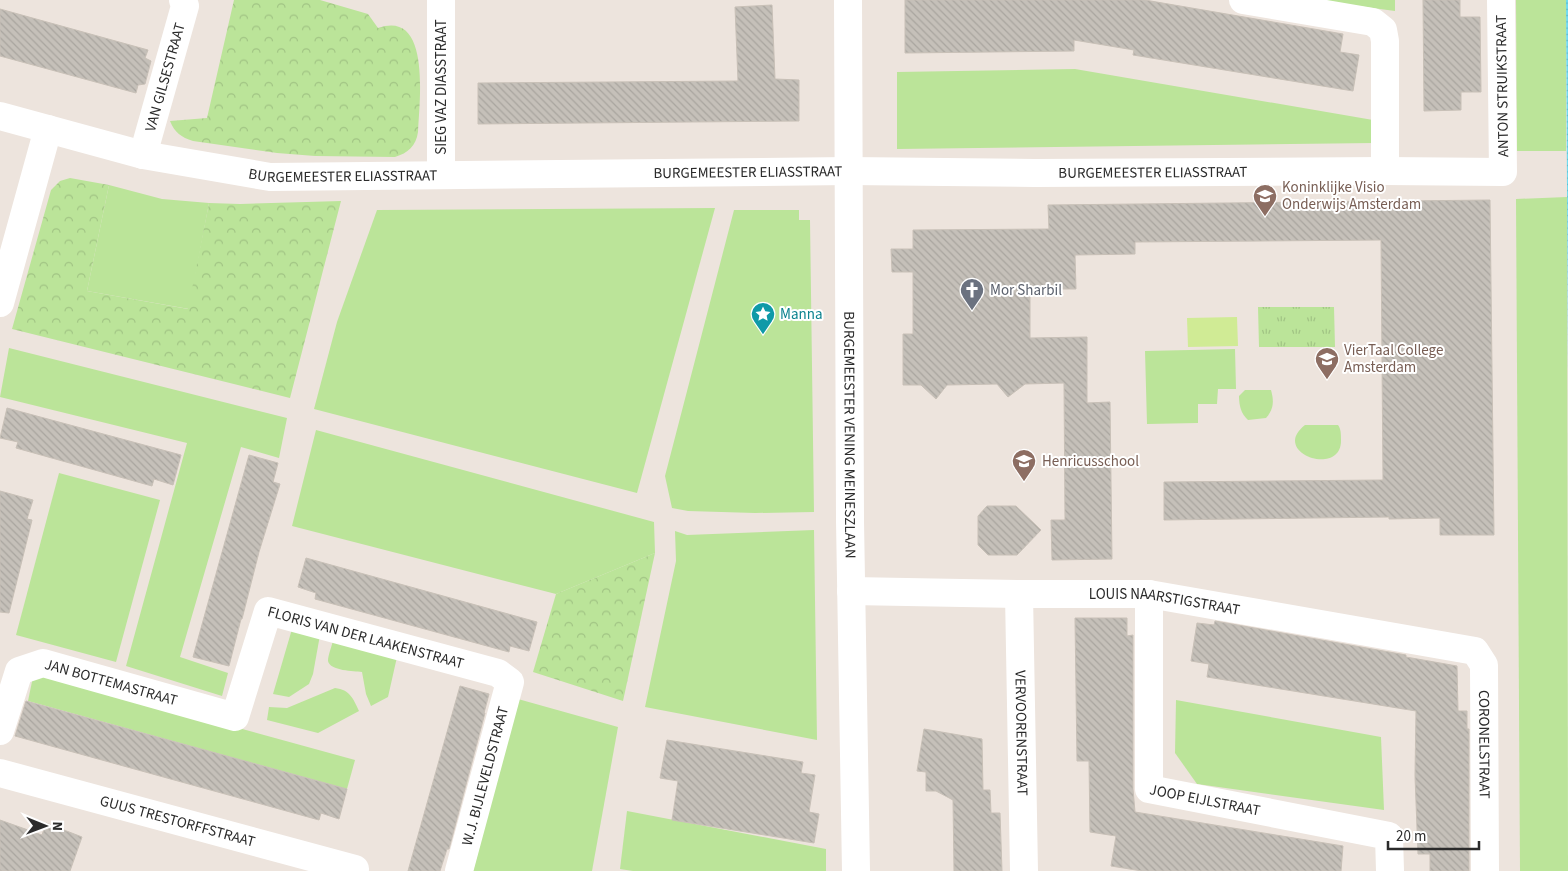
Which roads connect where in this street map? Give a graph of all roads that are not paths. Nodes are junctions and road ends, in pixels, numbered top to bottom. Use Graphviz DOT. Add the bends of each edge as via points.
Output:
graph roads {
  1 [pos="183,0"];
  2 [pos="440,0"];
  3 [pos="848,0"];
  4 [pos="1243,0"];
  5 [pos="1501,0"];
  6 [pos="0,116"];
  7 [pos="48,129"];
  8 [pos="143,155"];
  9 [pos="849,171"];
  10 [pos="1385,171"];
  11 [pos="1503,172"];
  12 [pos="441,174"];
  13 [pos="0,303"];
  14 [pos="850,591"];
  15 [pos="1019,594"];
  16 [pos="1150,594"];
  17 [pos="1475,651"];
  18 [pos="510,682"];
  19 [pos="235,717"];
  20 [pos="0,731"];
  21 [pos="0,772"];
  22 [pos="354,870"];
  23 [pos="459,871"];
  24 [pos="856,871"];
  25 [pos="1024,871"];
  26 [pos="1390,871"];
  27 [pos="1485,871"];
  1 -- 8 [label="street, VAN GILSESTRAAT" via="185,6"];
  2 -- 12 [label="street, SIEG VAZ DIASSTRAAT"];
  3 -- 9 [label="street, BURGEMEESTER VENING MEINESZLAAN"];
  4 -- 10 [label="street" via="1373,22 1383,30"];
  5 -- 11 [label="street, ANTON STRUIKSTRAAT"];
  6 -- 7 [label="street, BURGEMEESTER ELIASSTRAAT"];
  7 -- 8 [label="street, BURGEMEESTER ELIASSTRAAT"];
  7 -- 13 [label="street"];
  8 -- 12 [label="street, BURGEMEESTER ELIASSTRAAT" via="270,177"];
  9 -- 10 [label="street, BURGEMEESTER ELIASSTRAAT"];
  9 -- 12 [label="street, BURGEMEESTER ELIASSTRAAT"];
  9 -- 14 [label="street, BURGEMEESTER VENING MEINESZLAAN"];
  10 -- 11 [label="street, BURGEMEESTER ELIASSTRAAT"];
  14 -- 15 [label="street, LOUIS NAARSTIGSTRAAT"];
  14 -- 24 [label="street, BURGEMEESTER VENING MEINESZLAAN"];
  15 -- 16 [label="street, LOUIS NAARSTIGSTRAAT"];
  15 -- 25 [label="street, VERVOORENSTRAAT"];
  16 -- 17 [label="street, LOUIS NAARSTIGSTRAAT"];
  16 -- 26 [label="street, JOOP EIJLSTRAAT" via="1149,788 1389,836"];
  17 -- 27 [label="street, CORONELSTRAAT" via="1484,665"];
  18 -- 19 [label="street, FLORIS VAN DER LAAKENSTRAAT" via="498,673 268,611"];
  18 -- 23 [label="street, W.J. BIJLEVELDSTRAAT"];
  19 -- 20 [label="street, JAN BOTTEMASTRAAT" via="43,663 19,671"];
  21 -- 22 [label="street, GUUS TRESTORFFSTRAAT"];
}
